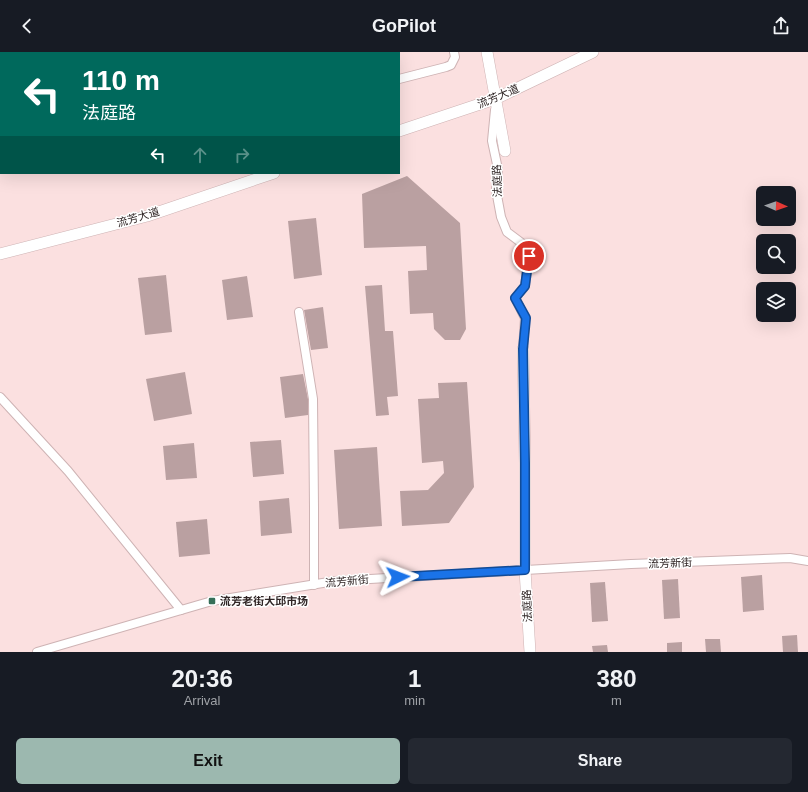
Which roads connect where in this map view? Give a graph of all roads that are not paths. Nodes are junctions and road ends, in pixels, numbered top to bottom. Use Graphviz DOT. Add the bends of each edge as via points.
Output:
graph roads {
  1 [pos="454,52"];
  2 [pos="487,52"];
  3 [pos="593,52"];
  4 [pos="400,79"];
  5 [pos="495,99"];
  6 [pos="400,131"];
  7 [pos="505,151"];
  8 [pos="271,174"];
  9 [pos="0,254"];
  10 [pos="299,312"];
  11 [pos="523,349"];
  12 [pos="0,397"];
  13 [pos="808,561"];
  14 [pos="525,570"];
  15 [pos="314,584"];
  16 [pos="182,610"];
  17 [pos="37,652"];
  18 [pos="530,652"];
  1 -- 4 [label="street" via="455,57 451,65"];
  2 -- 5 [label="main road"];
  3 -- 5 [label="main road, 流芳大道"];
  5 -- 6 [label="main road, 流芳大道"];
  5 -- 7 [label="main road"];
  5 -- 11 [label="street, 法庭路" via="492,141 498,169 496,190 501,217 507,232 527,247 529,256 525,286 515,298 526,318"];
  8 -- 9 [label="main road, 流芳大道" via="147,216"];
  10 -- 15 [label="street" via="313,399"];
  11 -- 14 [label="main road, 法庭路"];
  12 -- 16 [label="street" via="68,471"];
  13 -- 14 [label="street, 流芳新街" via="790,558"];
  14 -- 15 [label="street, 流芳新街"];
  14 -- 18 [label="main road, 法庭路"];
  15 -- 16 [label="street, 流芳新街" via="212,601"];
  16 -- 17 [label="street, 流芳新街"];
}
